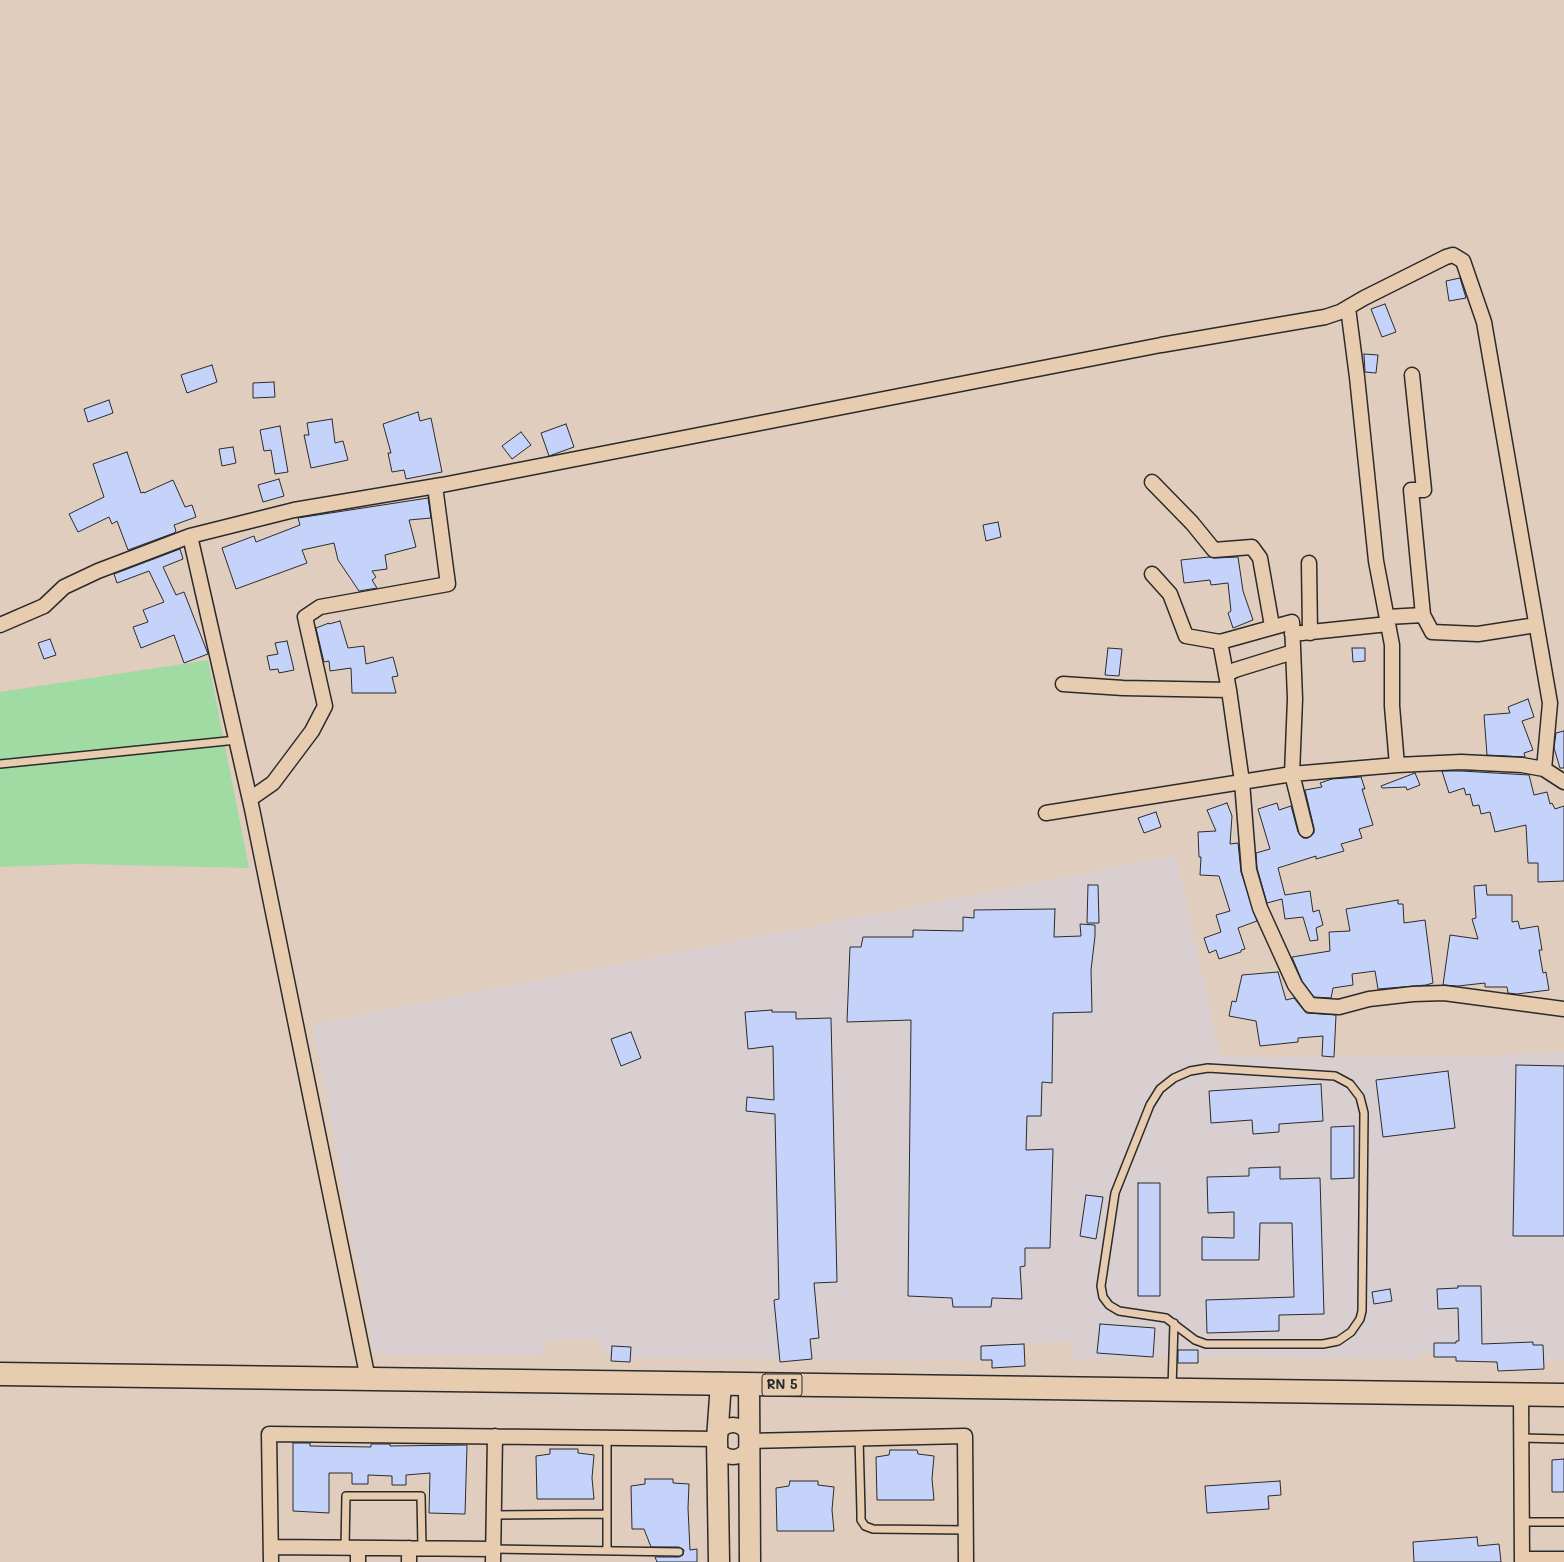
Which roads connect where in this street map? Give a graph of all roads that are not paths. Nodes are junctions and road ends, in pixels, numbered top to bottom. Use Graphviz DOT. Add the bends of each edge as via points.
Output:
graph roads {
  1 [pos="1348,308"];
  2 [pos="1412,375"];
  3 [pos="1152,482"];
  4 [pos="436,486"];
  5 [pos="190,536"];
  6 [pos="1310,563"];
  7 [pos="1152,574"];
  8 [pos="1423,615"];
  9 [pos="1387,620"];
  10 [pos="0,625"];
  11 [pos="1536,625"];
  12 [pos="1272,626"];
  13 [pos="1310,633"];
  14 [pos="1292,634"];
  15 [pos="1220,642"];
  16 [pos="1293,652"];
  17 [pos="1226,675"];
  18 [pos="1063,684"];
  19 [pos="1229,690"];
  20 [pos="237,740"];
  21 [pos="0,764"];
  22 [pos="1397,765"];
  23 [pos="1544,769"];
  24 [pos="1292,774"];
  25 [pos="1242,782"];
  26 [pos="1564,782"];
  27 [pos="250,799"];
  28 [pos="1046,813"];
  29 [pos="1306,830"];
  30 [pos="1564,1009"];
  31 [pos="1174,1323"];
  32 [pos="0,1374"];
  33 [pos="368,1379"];
  34 [pos="721,1383"];
  35 [pos="749,1385"];
  36 [pos="1172,1390"];
  37 [pos="1521,1394"];
  38 [pos="1564,1395"];
  39 [pos="495,1436"];
  40 [pos="607,1438"];
  41 [pos="860,1438"];
  42 [pos="1521,1438"];
  43 [pos="717,1439"];
  44 [pos="1564,1439"];
  45 [pos="748,1441"];
  46 [pos="607,1514"];
  47 [pos="494,1515"];
  48 [pos="1522,1522"];
  49 [pos="1564,1522"];
  50 [pos="966,1530"];
  51 [pos="271,1547"];
  52 [pos="607,1551"];
  53 [pos="679,1552"];
  54 [pos="354,1553"];
  55 [pos="413,1553"];
  56 [pos="493,1556"];
  57 [pos="1564,1559"];
  58 [pos="1522,1560"];
  59 [pos="271,1562"];
  60 [pos="719,1562"];
  61 [pos="750,1562"];
  62 [pos="966,1562"];
  1 -- 4 [label="street" via="1325,317 1161,345"];
  1 -- 9 [label="street" via="1376,561"];
  1 -- 11 [label="street" via="1446,257 1453,256 1463,261 1484,322"];
  2 -- 8 [label="street" via="1424,490 1410,490"];
  3 -- 12 [label="street" via="1214,550 1252,547 1260,558"];
  4 -- 5 [label="street" via="294,510"];
  4 -- 27 [label="street" via="448,584 320,607 305,617 325,706 312,731 273,783"];
  5 -- 10 [label="street" via="64,587 44,606"];
  5 -- 20 [label="street"];
  6 -- 13 [label="street"];
  7 -- 15 [label="street" via="1170,594 1186,636"];
  8 -- 9 [label="street"];
  8 -- 11 [label="street" via="1432,632 1478,634"];
  9 -- 13 [label="street"];
  9 -- 22 [label="street" via="1392,645 1392,706"];
  11 -- 23 [label="street" via="1550,703"];
  12 -- 14 [label="street" via="1292,622"];
  12 -- 15 [label="street"];
  13 -- 14 [label="street"];
  14 -- 16 [label="street"];
  15 -- 17 [label="street"];
  16 -- 17 [label="street"];
  16 -- 24 [label="street" via="1295,699"];
  17 -- 19 [label="street"];
  18 -- 19 [label="street"];
  19 -- 25 [label="street"];
  20 -- 21 [label="lane"];
  20 -- 27 [label="street"];
  22 -- 23 [label="street" via="1461,762 1522,765"];
  22 -- 24 [label="street"];
  23 -- 26 [label="street"];
  24 -- 25 [label="street"];
  24 -- 29 [label="street"];
  25 -- 28 [label="street"];
  25 -- 30 [label="street" via="1249,870 1260,908 1295,984 1310,1005 1339,1007 1369,999 1444,993"];
  27 -- 33 [label="street"];
  31 -- 31 [label="lane" via="1162,1316 1114,1308 1103,1297 1101,1286 1115,1193 1157,1093 1166,1083 1182,1074 1203,1068 1326,1074 1350,1084 1360,1097 1364,1113 1362,1311 1356,1326 1346,1337 1323,1344 1206,1344 1195,1340"];
  31 -- 36 [label="lane"];
  32 -- 33 [label="main road, RN 5"];
  33 -- 34 [label="main road, RN 5"];
  34 -- 35 [label="main road, RN 5"];
  34 -- 43 [label="street"];
  35 -- 36 [label="main road, RN 5"];
  35 -- 45 [label="street"];
  36 -- 37 [label="main road, RN 5"];
  37 -- 38 [label="main road, RN 5"];
  37 -- 42 [label="street"];
  39 -- 40 [label="street"];
  39 -- 47 [label="street"];
  39 -- 51 [label="street" via="269,1434"];
  40 -- 43 [label="street"];
  40 -- 46 [label="lane"];
  41 -- 45 [label="street"];
  41 -- 50 [label="lane" via="861,1512 865,1526 873,1529"];
  41 -- 50 [label="street" via="965,1436"];
  42 -- 44 [label="lane"];
  42 -- 48 [label="street"];
  43 -- 45 [label="street" via="721,1430 731,1425 745,1431"];
  43 -- 45 [label="street" via="719,1449 732,1457 745,1451"];
  43 -- 60 [label="street"];
  45 -- 61 [label="street"];
  46 -- 47 [label="lane"];
  46 -- 52 [label="lane"];
  47 -- 56 [label="street"];
  48 -- 49 [label="lane"];
  48 -- 58 [label="street"];
  50 -- 62 [label="street"];
  51 -- 54 [label="street"];
  51 -- 59 [label="street"];
  52 -- 53 [label="lane"];
  52 -- 56 [label="lane"];
  54 -- 55 [label="street"];
  54 -- 55 [label="lane" via="346,1496 421,1496"];
  55 -- 56 [label="street"];
  57 -- 58 [label="street"];
}
